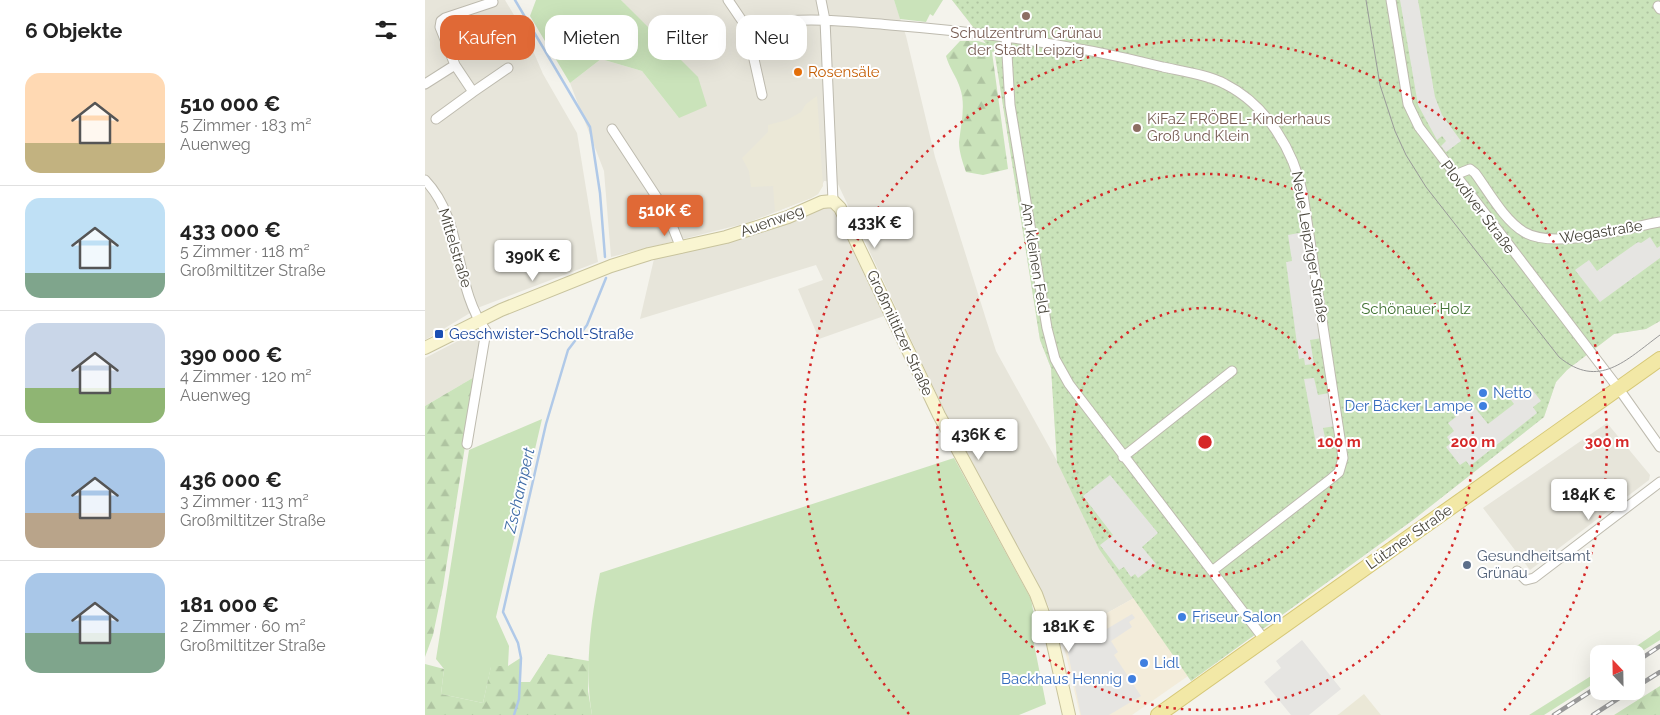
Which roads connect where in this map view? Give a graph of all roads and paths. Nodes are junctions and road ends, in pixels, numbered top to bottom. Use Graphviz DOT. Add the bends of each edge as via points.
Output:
graph roads {
  1 [pos="728,0"];
  2 [pos="821,0"];
  3 [pos="1391,0"];
  4 [pos="493,2"];
  5 [pos="738,15"];
  6 [pos="807,20"];
  7 [pos="825,20"];
  8 [pos="1006,37"];
  9 [pos="754,60"];
  10 [pos="455,65"];
  11 [pos="508,68"];
  12 [pos="425,84"];
  13 [pos="473,92"];
  14 [pos="762,95"];
  15 [pos="436,119"];
  16 [pos="612,129"];
  17 [pos="1455,175"];
  18 [pos="425,180"];
  19 [pos="833,201"];
  20 [pos="1660,222"];
  21 [pos="681,248"];
  22 [pos="478,320"];
  23 [pos="425,348"];
  24 [pos="1660,359"];
  25 [pos="1232,371"];
  26 [pos="1619,388"];
  27 [pos="467,444"];
  28 [pos="1660,447"];
  29 [pos="1123,456"];
  30 [pos="1660,482"];
  31 [pos="1212,571"];
  32 [pos="1517,571"];
  33 [pos="1263,639"];
  34 [pos="1069,715"];
  35 [pos="1158,715"];
  1 -- 5 [label="street"];
  2 -- 7 [label="street"];
  3 -- 17 [label="street, Plovdiver Straße" via="1408,104 1419,127"];
  4 -- 10 [label="street" via="441,21 440,27"];
  6 -- 7 [label="street, Neue Leipziger Straße"];
  7 -- 8 [label="street, Neue Leipziger Straße"];
  7 -- 19 [label="street"];
  8 -- 29 [label="street, Am kleinen Feld" via="1011,105 1047,328 1055,359 1069,384"];
  8 -- 31 [label="street, Neue Leipziger Straße" via="1107,53 1224,83 1262,114 1295,164 1303,195 1343,453 1342,465 1339,472 1315,492"];
  9 -- 14 [label="street"];
  10 -- 12 [label="street"];
  10 -- 13 [label="street"];
  11 -- 13 [label="street"];
  13 -- 15 [label="street"];
  16 -- 21 [label="street" via="667,213"];
  17 -- 20 [label="street, Wegastraße" via="1470,169 1513,224 1537,238 1569,239"];
  17 -- 26 [label="street, Plovdiver Straße"];
  18 -- 22 [label="street, Mittelstraße" via="448,216"];
  19 -- 21 [label="street, Auenweg" via="822,202 755,228"];
  19 -- 34 [label="street, Großmiltitzer Straße" via="840,208 939,415 1035,594 1051,635"];
  21 -- 22 [label="street, Auenweg" via="605,268"];
  22 -- 23 [label="street, Auenweg"];
  22 -- 27 [label="street" via="486,331 486,338"];
  24 -- 26 [label="main road, Lützner Straße"];
  25 -- 29 [label="street"];
  26 -- 28 [label="street, Plovdiver Straße"];
  26 -- 33 [label="main road, Lützner Straße"];
  29 -- 31 [label="street, Am kleinen Feld"];
  30 -- 32 [label="street" via="1534,578 1526,580"];
  31 -- 33 [label="street, Am kleinen Feld"];
  33 -- 35 [label="main road, Lützner Straße"];
}
